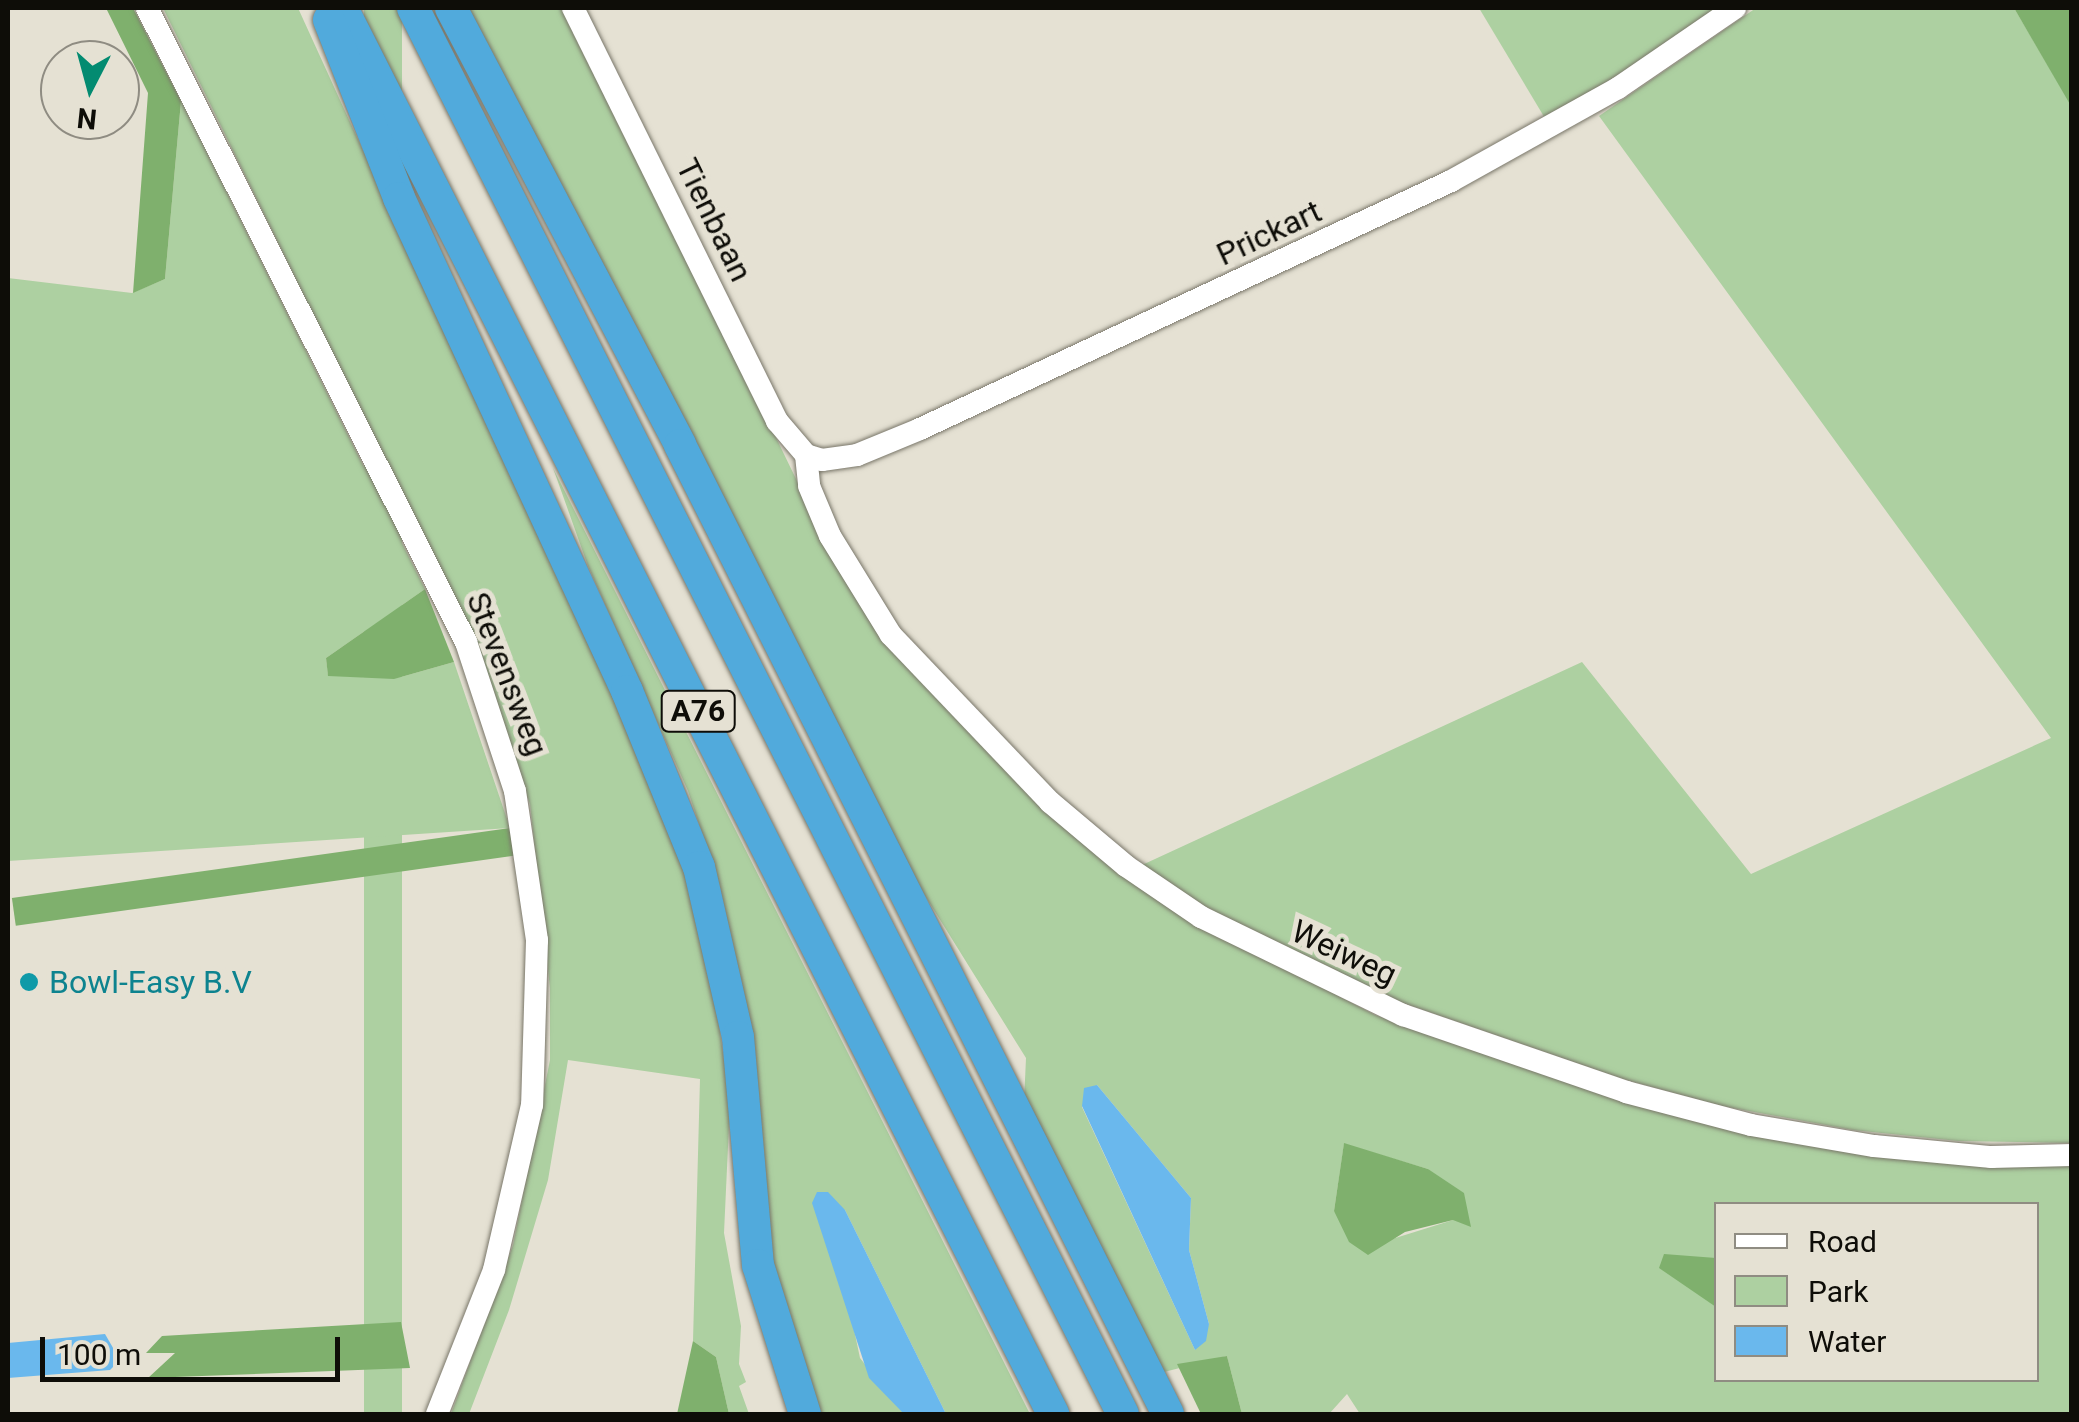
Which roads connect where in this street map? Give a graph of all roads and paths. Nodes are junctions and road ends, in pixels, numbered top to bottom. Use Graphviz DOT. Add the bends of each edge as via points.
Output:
graph roads {
  1 [pos="148,8"];
  2 [pos="325,8"];
  3 [pos="342,8"];
  4 [pos="414,8"];
  5 [pos="451,8"];
  6 [pos="574,8"];
  7 [pos="1735,8"];
  8 [pos="806,455"];
  9 [pos="2072,1155"];
  10 [pos="437,1414"];
  11 [pos="805,1414"];
  12 [pos="1054,1414"];
  13 [pos="1123,1414"];
  14 [pos="1168,1414"];
  1 -- 10 [label="street, Stevensweg" via="466,642 512,780 537,940 532,1105 498,1256"];
  2 -- 11 [label="highway, A76" via="399,198 627,691 699,867 735,1020 758,1266"];
  3 -- 12 [label="highway, A76"];
  4 -- 13 [label="highway, A76"];
  5 -- 14 [label="highway" via="680,446"];
  6 -- 8 [label="street, Tienbaan" via="776,422"];
  7 -- 8 [label="street, Prickart" via="1569,118 1294,257 876,449 837,460"];
  8 -- 9 [label="street, Weiweg" via="825,526 890,635 1050,802 1201,917 1403,1015 1626,1092 1752,1125 1874,1146 1991,1157"];
}
